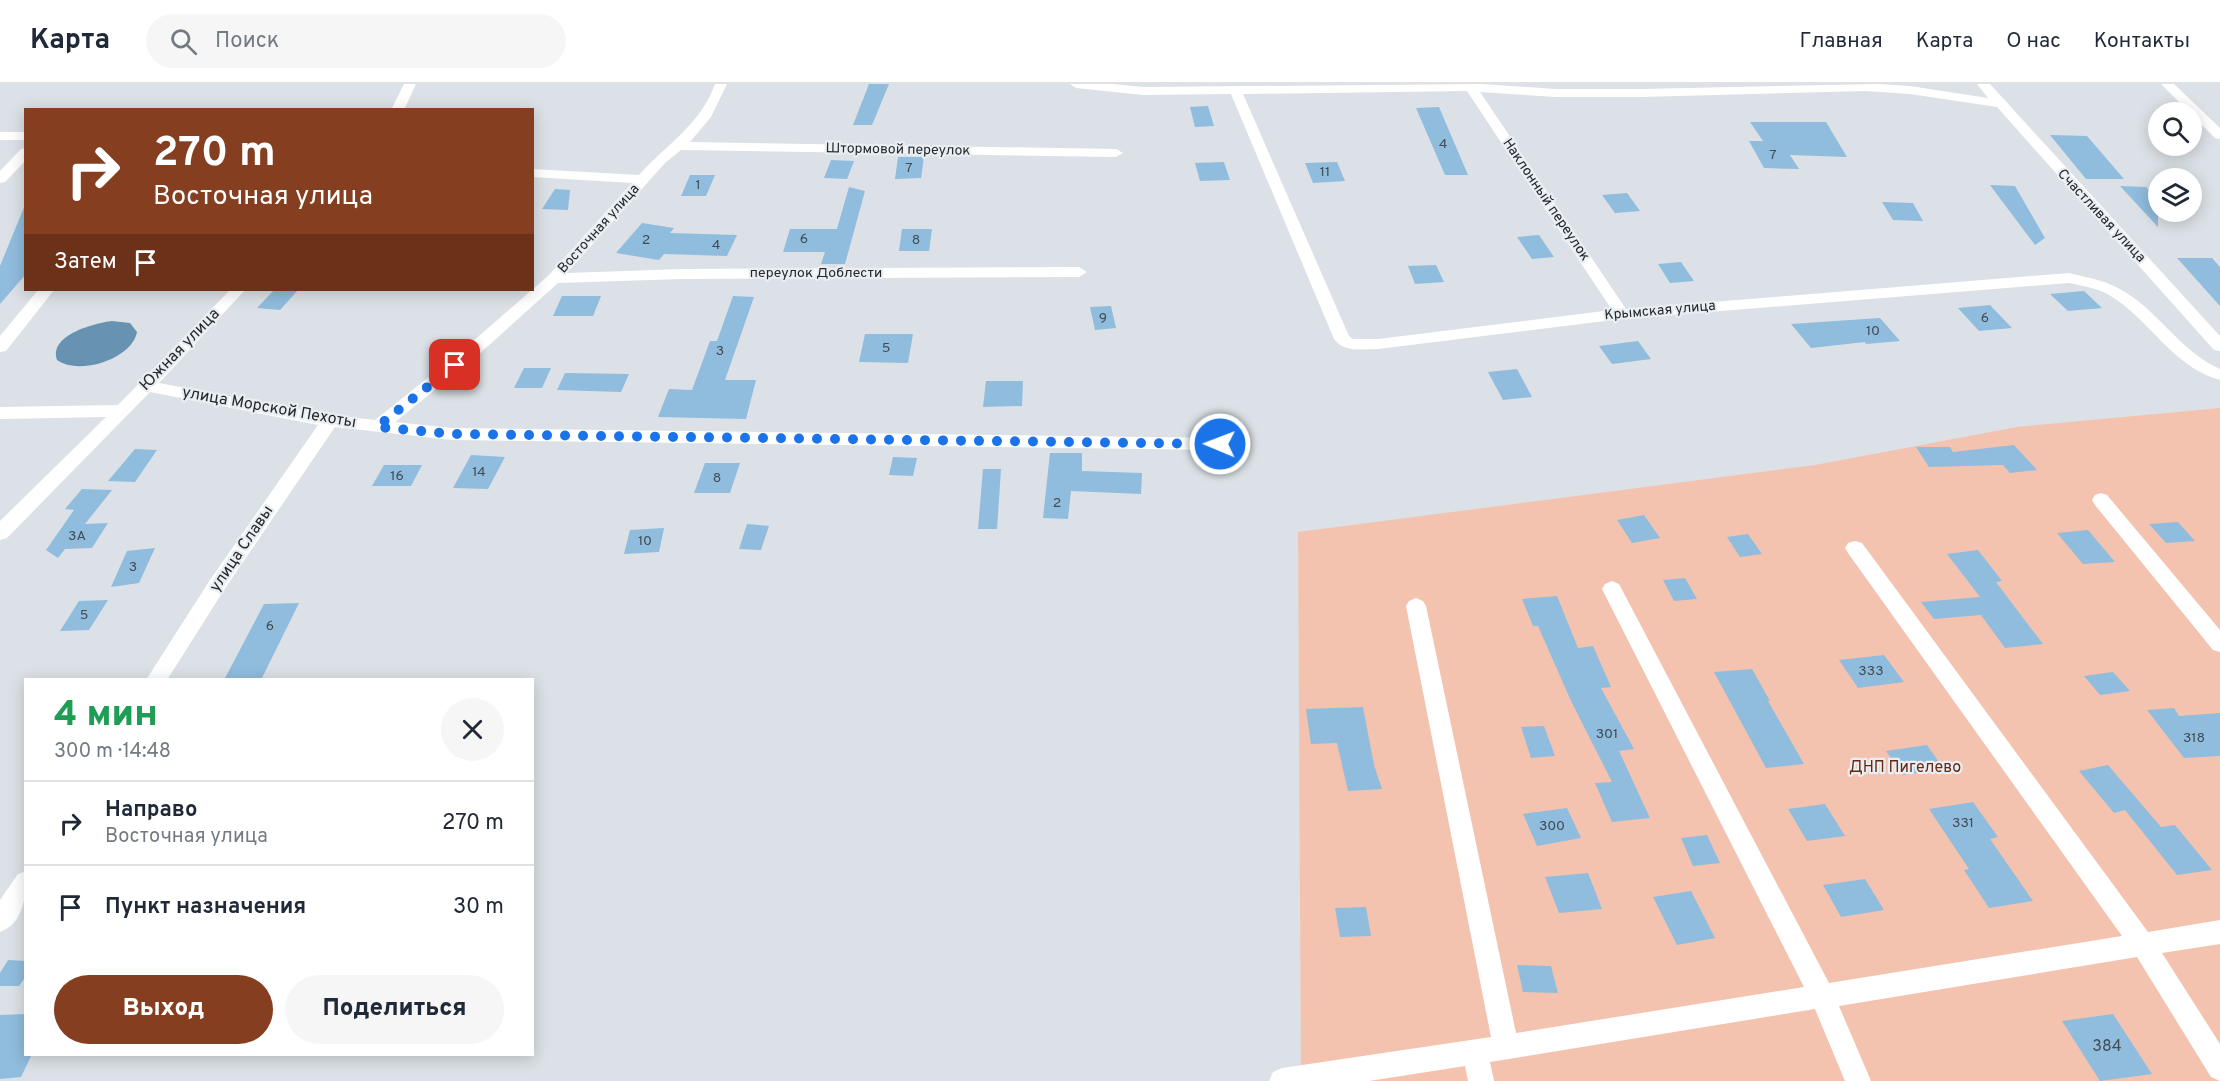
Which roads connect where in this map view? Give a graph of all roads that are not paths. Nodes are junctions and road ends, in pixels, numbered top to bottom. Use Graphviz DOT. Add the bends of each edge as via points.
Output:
graph roads {
  1 [pos="410,84"];
  2 [pos="721,84"];
  3 [pos="1076,84"];
  4 [pos="1983,84"];
  5 [pos="2167,84"];
  6 [pos="1469,85"];
  7 [pos="1235,89"];
  8 [pos="1997,103"];
  9 [pos="398,108"];
  10 [pos="2220,135"];
  11 [pos="0,136"];
  12 [pos="24,136"];
  13 [pos="679,146"];
  14 [pos="1116,153"];
  15 [pos="24,154"];
  16 [pos="534,173"];
  17 [pos="0,179"];
  18 [pos="644,179"];
  19 [pos="1079,272"];
  20 [pos="554,279"];
  21 [pos="45,291"];
  22 [pos="237,291"];
  23 [pos="1622,314"];
  24 [pos="2220,346"];
  25 [pos="0,347"];
  26 [pos="2220,375"];
  27 [pos="146,386"];
  28 [pos="122,411"];
  29 [pos="0,413"];
  30 [pos="330,421"];
  31 [pos="377,427"];
  32 [pos="1220,444"];
  33 [pos="2101,500"];
  34 [pos="0,533"];
  35 [pos="1855,548"];
  36 [pos="1612,589"];
  37 [pos="1416,606"];
  38 [pos="2220,644"];
  39 [pos="157,678"];
  40 [pos="24,885"];
  41 [pos="0,921"];
  42 [pos="2220,932"];
  43 [pos="2142,944"];
  44 [pos="1822,995"];
  45 [pos="1506,1047"];
  46 [pos="1475,1053"];
  47 [pos="2220,1068"];
  48 [pos="1282,1081"];
  49 [pos="1481,1081"];
  50 [pos="1858,1081"];
  1 -- 9 [label="street"];
  2 -- 13 [label="street, Восточная улица" via="704,118"];
  3 -- 7 [label="street" via="1143,91"];
  4 -- 8 [label="street, Счастливая улица"];
  5 -- 10 [label="street"];
  6 -- 7 [label="street"];
  6 -- 8 [label="street" via="1556,93 1866,87"];
  6 -- 23 [label="street, Наклонный переулок"];
  7 -- 23 [label="street, Крымская улица" via="1341,339 1350,344 1378,344"];
  8 -- 24 [label="street, Счастливая улица"];
  11 -- 12 [label="street"];
  13 -- 14 [label="street, Штормовой переулок"];
  13 -- 18 [label="street, Восточная улица"];
  15 -- 17 [label="street"];
  16 -- 18 [label="street"];
  18 -- 20 [label="street, Восточная улица"];
  19 -- 20 [label="street, переулок Доблести" via="682,274"];
  20 -- 31 [label="street, Восточная улица"];
  21 -- 25 [label="street"];
  22 -- 27 [label="street, Южная улица"];
  23 -- 26 [label="street, Крымская улица" via="2069,278 2118,293 2181,352"];
  27 -- 28 [label="street, Южная улица"];
  27 -- 30 [label="street, улица Морской Пехоты"];
  28 -- 29 [label="street"];
  28 -- 34 [label="street, Южная улица"];
  30 -- 31 [label="street, улица Морской Пехоты"];
  30 -- 39 [label="street, улица Славы"];
  31 -- 32 [label="street, улица Морской Пехоты" via="452,434"];
  33 -- 38 [label="street"];
  35 -- 43 [label="street"];
  36 -- 44 [label="street"];
  37 -- 45 [label="street"];
  40 -- 41 [label="street"];
  42 -- 43 [label="street"];
  43 -- 44 [label="street"];
  43 -- 47 [label="street"];
  44 -- 45 [label="street"];
  44 -- 50 [label="street"];
  45 -- 46 [label="street"];
  46 -- 48 [label="street"];
  46 -- 49 [label="street"];
}
